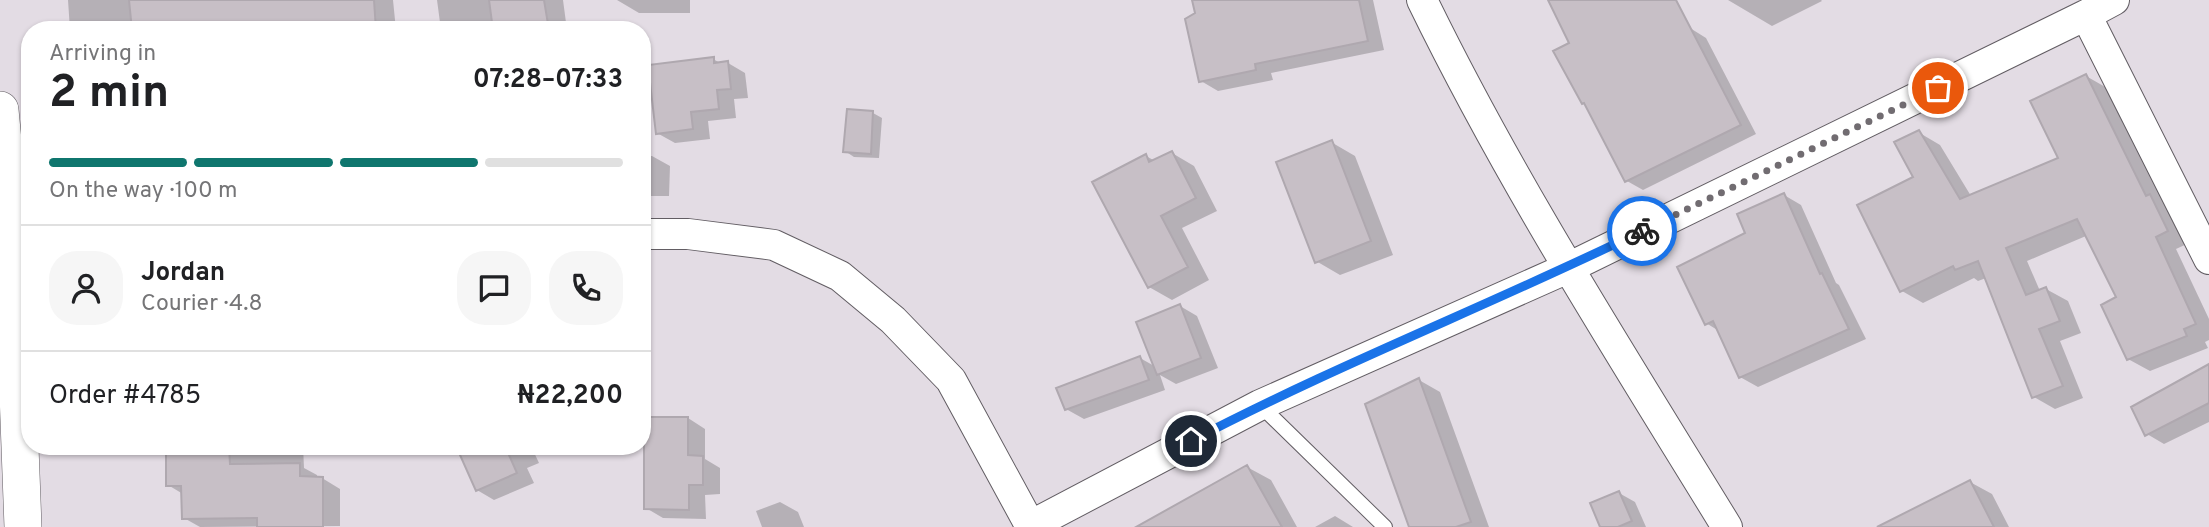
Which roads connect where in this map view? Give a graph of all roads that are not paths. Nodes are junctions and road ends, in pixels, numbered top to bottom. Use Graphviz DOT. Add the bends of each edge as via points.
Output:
graph roads {
  1 [pos="1422,0"];
  2 [pos="2114,0"];
  3 [pos="2086,15"];
  4 [pos="0,110"];
  5 [pos="21,233"];
  6 [pos="651,234"];
  7 [pos="2209,259"];
  8 [pos="1568,268"];
  9 [pos="1260,405"];
  10 [pos="23,455"];
  11 [pos="1031,526"];
  12 [pos="23,527"];
  13 [pos="1385,527"];
  14 [pos="1727,527"];
  1 -- 8 [label="street"];
  2 -- 3 [label="street"];
  3 -- 7 [label="street"];
  3 -- 8 [label="street"];
  4 -- 5 [label="street"];
  6 -- 11 [label="street" via="774,245 840,276 893,320 951,380"];
  8 -- 9 [label="street"];
  8 -- 14 [label="street"];
  9 -- 11 [label="street"];
  9 -- 13 [label="lane"];
  10 -- 12 [label="street"];
}
